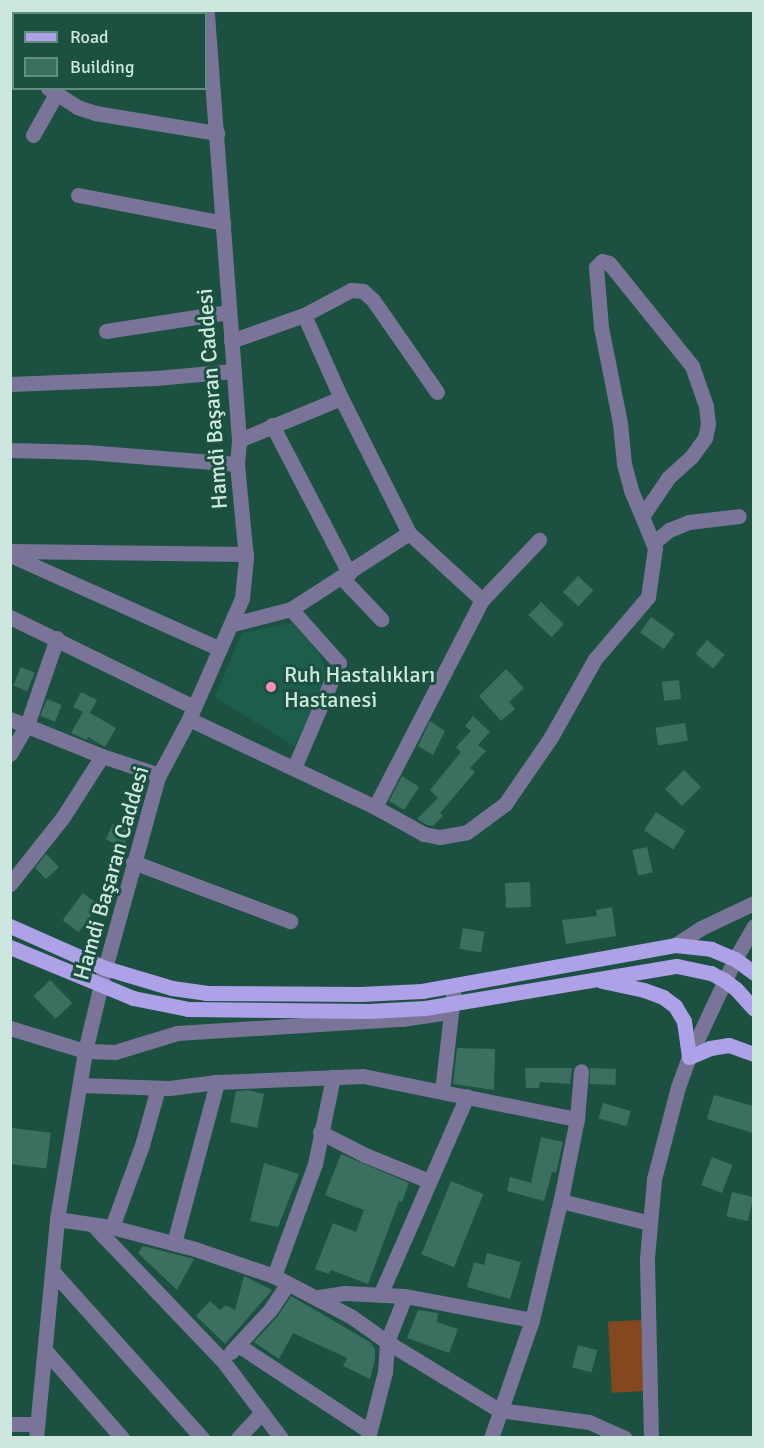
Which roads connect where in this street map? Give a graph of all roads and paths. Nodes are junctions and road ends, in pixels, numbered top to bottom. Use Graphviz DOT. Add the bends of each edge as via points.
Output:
graph roads {
  1 [pos="207,10"];
  2 [pos="209,70"];
  3 [pos="58,92"];
  4 [pos="217,133"];
  5 [pos="33,135"];
  6 [pos="78,195"];
  7 [pos="223,223"];
  8 [pos="229,312"];
  9 [pos="304,315"];
  10 [pos="106,331"];
  11 [pos="231,341"];
  12 [pos="233,371"];
  13 [pos="10,384"];
  14 [pos="437,392"];
  15 [pos="341,398"];
  16 [pos="272,425"];
  17 [pos="239,440"];
  18 [pos="10,450"];
  19 [pos="237,464"];
  20 [pos="643,515"];
  21 [pos="739,516"];
  22 [pos="410,533"];
  23 [pos="539,540"];
  24 [pos="653,543"];
  25 [pos="10,553"];
  26 [pos="246,554"];
  27 [pos="345,576"];
  28 [pos="482,600"];
  29 [pos="291,609"];
  30 [pos="10,617"];
  31 [pos="381,619"];
  32 [pos="233,624"];
  33 [pos="57,638"];
  34 [pos="220,649"];
  35 [pos="192,713"];
  36 [pos="10,719"];
  37 [pos="27,725"];
  38 [pos="10,754"];
  39 [pos="102,756"];
  40 [pos="294,768"];
  41 [pos="159,775"];
  42 [pos="375,807"];
  43 [pos="133,862"];
  44 [pos="10,885"];
  45 [pos="753,903"];
  46 [pos="290,921"];
  47 [pos="10,926"];
  48 [pos="753,926"];
  49 [pos="675,945"];
  50 [pos="10,947"];
  51 [pos="735,959"];
  52 [pos="105,968"];
  53 [pos="753,974"];
  54 [pos="596,979"];
  55 [pos="724,980"];
  56 [pos="101,986"];
  57 [pos="454,987"];
  58 [pos="451,1008"];
  59 [pos="753,1009"];
  60 [pos="10,1028"];
  61 [pos="85,1051"];
  62 [pos="753,1054"];
  63 [pos="688,1057"];
  64 [pos="581,1071"];
  65 [pos="333,1077"];
  66 [pos="217,1082"];
  67 [pos="80,1084"];
  68 [pos="158,1088"];
  69 [pos="442,1090"];
  70 [pos="466,1096"];
  71 [pos="577,1119"];
  72 [pos="320,1132"];
  73 [pos="429,1180"];
  74 [pos="561,1201"];
  75 [pos="57,1219"];
  76 [pos="651,1223"];
  77 [pos="94,1226"];
  78 [pos="112,1227"];
  79 [pos="174,1243"];
  80 [pos="54,1273"];
  81 [pos="274,1276"];
  82 [pos="288,1283"];
  83 [pos="380,1295"];
  84 [pos="405,1296"];
  85 [pos="319,1297"];
  86 [pos="532,1320"];
  87 [pos="387,1342"];
  88 [pos="238,1345"];
  89 [pos="45,1350"];
  90 [pos="223,1361"];
  91 [pos="499,1410"];
  92 [pos="262,1412"];
  93 [pos="10,1424"];
  94 [pos="36,1431"];
  95 [pos="369,1434"];
  96 [pos="122,1437"];
  97 [pos="202,1437"];
  98 [pos="238,1437"];
  99 [pos="282,1437"];
  100 [pos="491,1437"];
  101 [pos="623,1437"];
  102 [pos="651,1437"];
  1 -- 2 [label="street, Hamdi Başaran Caddesi"];
  2 -- 4 [label="street, Hamdi Başaran Caddesi"];
  3 -- 4 [label="street" via="77,107 116,118"];
  3 -- 5 [label="street"];
  4 -- 7 [label="street, Hamdi Başaran Caddesi"];
  6 -- 7 [label="street"];
  7 -- 8 [label="street, Hamdi Başaran Caddesi"];
  8 -- 10 [label="street"];
  8 -- 11 [label="street, Hamdi Başaran Caddesi"];
  9 -- 11 [label="street"];
  9 -- 14 [label="street" via="351,290 363,291"];
  9 -- 15 [label="street"];
  11 -- 12 [label="street, Hamdi Başaran Caddesi"];
  12 -- 13 [label="street"];
  12 -- 17 [label="street, Hamdi Başaran Caddesi"];
  15 -- 16 [label="street"];
  15 -- 22 [label="street"];
  16 -- 17 [label="street"];
  16 -- 27 [label="street"];
  17 -- 19 [label="street, Hamdi Başaran Caddesi"];
  18 -- 19 [label="street"];
  19 -- 26 [label="street, Hamdi Başaran Caddesi"];
  20 -- 20 [label="street" via="624,464 601,327 596,267 602,261 609,263 692,366 706,406 705,438 668,478"];
  20 -- 24 [label="street"];
  21 -- 24 [label="street" via="689,522 669,530"];
  22 -- 27 [label="street"];
  22 -- 28 [label="street"];
  23 -- 28 [label="street"];
  24 -- 42 [label="street" via="648,597 595,659 505,804 467,832 440,837 424,834"];
  25 -- 26 [label="street"];
  25 -- 34 [label="street"];
  26 -- 32 [label="street, Hamdi Başaran Caddesi" via="242,598"];
  27 -- 29 [label="street"];
  27 -- 31 [label="street"];
  28 -- 42 [label="street"];
  29 -- 32 [label="street"];
  29 -- 40 [label="street" via="339,663"];
  30 -- 33 [label="street"];
  32 -- 34 [label="street, Hamdi Başaran Caddesi"];
  33 -- 35 [label="street"];
  33 -- 37 [label="street"];
  34 -- 35 [label="street, Hamdi Başaran Caddesi"];
  35 -- 40 [label="street"];
  35 -- 41 [label="street, Hamdi Başaran Caddesi"];
  36 -- 37 [label="street"];
  37 -- 38 [label="street"];
  37 -- 39 [label="street"];
  39 -- 41 [label="street"];
  39 -- 44 [label="street" via="63,817"];
  40 -- 42 [label="street"];
  41 -- 43 [label="street, Hamdi Başaran Caddesi"];
  43 -- 46 [label="street"];
  43 -- 52 [label="street, Hamdi Başaran Caddesi"];
  45 -- 49 [label="street"];
  47 -- 52 [label="main road"];
  48 -- 51 [label="street"];
  49 -- 51 [label="main road" via="711,949"];
  49 -- 57 [label="main road"];
  50 -- 56 [label="main road"];
  51 -- 53 [label="main road"];
  51 -- 55 [label="street"];
  52 -- 56 [label="street, Hamdi Başaran Caddesi"];
  52 -- 57 [label="main road" via="172,988 207,993 360,994"];
  54 -- 55 [label="main road" via="677,966"];
  54 -- 58 [label="main road"];
  54 -- 63 [label="main road" via="644,990 675,1006 684,1021"];
  55 -- 59 [label="main road"];
  55 -- 63 [label="street"];
  56 -- 58 [label="main road" via="161,1005 218,1011"];
  56 -- 61 [label="street, Hamdi Başaran Caddesi"];
  57 -- 58 [label="street"];
  58 -- 61 [label="street" via="402,1018 177,1033 115,1052"];
  58 -- 69 [label="street"];
  60 -- 61 [label="street"];
  61 -- 67 [label="street, Hamdi Başaran Caddesi"];
  62 -- 63 [label="main road" via="729,1045"];
  63 -- 76 [label="street" via="654,1179"];
  64 -- 71 [label="street"];
  65 -- 66 [label="street"];
  65 -- 69 [label="street" via="363,1076"];
  65 -- 72 [label="street"];
  66 -- 68 [label="street"];
  66 -- 79 [label="street"];
  67 -- 68 [label="street"];
  67 -- 75 [label="street, Hamdi Başaran Caddesi"];
  68 -- 78 [label="street"];
  69 -- 70 [label="street"];
  70 -- 71 [label="street"];
  70 -- 73 [label="street"];
  71 -- 74 [label="street"];
  72 -- 73 [label="street"];
  72 -- 81 [label="street" via="315,1164"];
  73 -- 83 [label="street"];
  74 -- 76 [label="street"];
  74 -- 86 [label="street"];
  75 -- 77 [label="street"];
  75 -- 80 [label="street, Hamdi Başaran Caddesi"];
  76 -- 102 [label="street" via="647,1258"];
  77 -- 78 [label="street"];
  77 -- 90 [label="street"];
  78 -- 79 [label="street"];
  79 -- 81 [label="street"];
  80 -- 89 [label="street, Hamdi Başaran Caddesi"];
  80 -- 97 [label="street"];
  81 -- 82 [label="street"];
  82 -- 85 [label="street"];
  82 -- 88 [label="street"];
  83 -- 84 [label="street"];
  83 -- 85 [label="street" via="345,1293"];
  84 -- 86 [label="street"];
  84 -- 87 [label="street"];
  85 -- 87 [label="street"];
  86 -- 91 [label="street"];
  87 -- 91 [label="street"];
  87 -- 95 [label="street" via="385,1372"];
  88 -- 90 [label="street"];
  88 -- 95 [label="street"];
  89 -- 94 [label="street, Hamdi Başaran Caddesi"];
  89 -- 96 [label="street"];
  90 -- 92 [label="street"];
  91 -- 100 [label="street"];
  91 -- 101 [label="street" via="590,1422"];
  92 -- 98 [label="street"];
  92 -- 99 [label="street"];
  93 -- 94 [label="street"];
}
